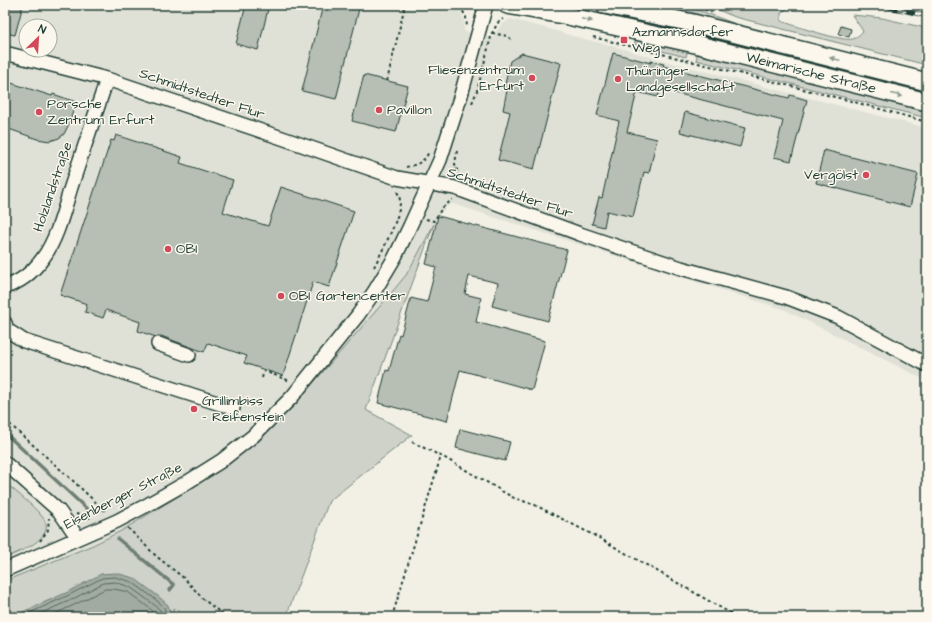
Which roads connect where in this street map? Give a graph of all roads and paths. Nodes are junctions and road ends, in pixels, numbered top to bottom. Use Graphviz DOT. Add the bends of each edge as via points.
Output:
graph roads {
  1 [pos="406,5"];
  2 [pos="453,5"];
  3 [pos="606,5"];
  4 [pos="460,6"];
  5 [pos="486,8"];
  6 [pos="508,11"];
  7 [pos="467,28"];
  8 [pos="492,33"];
  9 [pos="591,36"];
  10 [pos="511,40"];
  11 [pos="5,53"];
  12 [pos="107,79"];
  13 [pos="387,81"];
  14 [pos="927,82"];
  15 [pos="927,102"];
  16 [pos="471,104"];
  17 [pos="927,122"];
  18 [pos="457,148"];
  19 [pos="430,151"];
  20 [pos="397,178"];
  21 [pos="430,184"];
  22 [pos="455,188"];
  23 [pos="434,221"];
  24 [pos="373,268"];
  25 [pos="5,287"];
  26 [pos="6,328"];
  27 [pos="158,344"];
  28 [pos="189,355"];
  29 [pos="927,365"];
  30 [pos="262,378"];
  31 [pos="295,383"];
  32 [pos="233,408"];
  33 [pos="5,420"];
  34 [pos="412,442"];
  35 [pos="441,456"];
  36 [pos="5,463"];
  37 [pos="71,511"];
  38 [pos="101,514"];
  39 [pos="96,516"];
  40 [pos="49,518"];
  41 [pos="121,519"];
  42 [pos="78,538"];
  43 [pos="36,545"];
  44 [pos="5,570"];
  45 [pos="226,617"];
  46 [pos="392,617"];
  47 [pos="737,617"];
  1 -- 13 [label="path"];
  2 -- 4 [label="path"];
  14 -- 3 [label="main road, Weimarische Straße, one-way" via="862,60"];
  4 -- 5 [label="path"];
  4 -- 7 [label="path" via="466,17"];
  5 -- 21 [label="street, Eisenberger Straße" via="457,108"];
  6 -- 8 [label="path"];
  6 -- 15 [label="main road, Weimarische Straße, one-way" via="570,17 688,42"];
  8 -- 10 [label="path" via="507,36"];
  8 -- 16 [label="path" via="477,91"];
  9 -- 17 [label="path"];
  11 -- 12 [label="street, Schmidtstedter Flur"];
  12 -- 20 [label="street, Schmidtstedter Flur"];
  12 -- 25 [label="street, Holzlandstraße" via="57,230 44,257 26,278"];
  18 -- 22 [label="path" via="455,164 459,176"];
  19 -- 20 [label="path" via="419,164 400,167"];
  20 -- 21 [label="street, Schmidtstedter Flur"];
  20 -- 24 [label="path" via="394,187 400,200 399,211"];
  21 -- 22 [label="street, Schmidtstedter Flur"];
  21 -- 41 [label="street, Eisenberger Straße" via="395,257 374,292 350,327 292,396 253,436 221,461 186,484"];
  22 -- 23 [label="path" via="452,200 442,208"];
  22 -- 29 [label="street, Schmidtstedter Flur" via="681,268 786,297 838,317"];
  26 -- 32 [label="street" via="24,341"];
  27 -- 28 [label="street"];
  30 -- 31 [label="path" via="264,371"];
  33 -- 38 [label="path" via="107,512"];
  34 -- 35 [label="path"];
  35 -- 46 [label="path"];
  35 -- 47 [label="path" via="514,498 535,504 600,539"];
  36 -- 42 [label="street" via="59,511"];
  37 -- 39 [label="path" via="91,518"];
  40 -- 43 [label="path" via="48,530"];
  41 -- 42 [label="street, Eisenberger Straße"];
  41 -- 45 [label="path" via="156,556"];
  42 -- 44 [label="street, Eisenberger Straße"];
}
